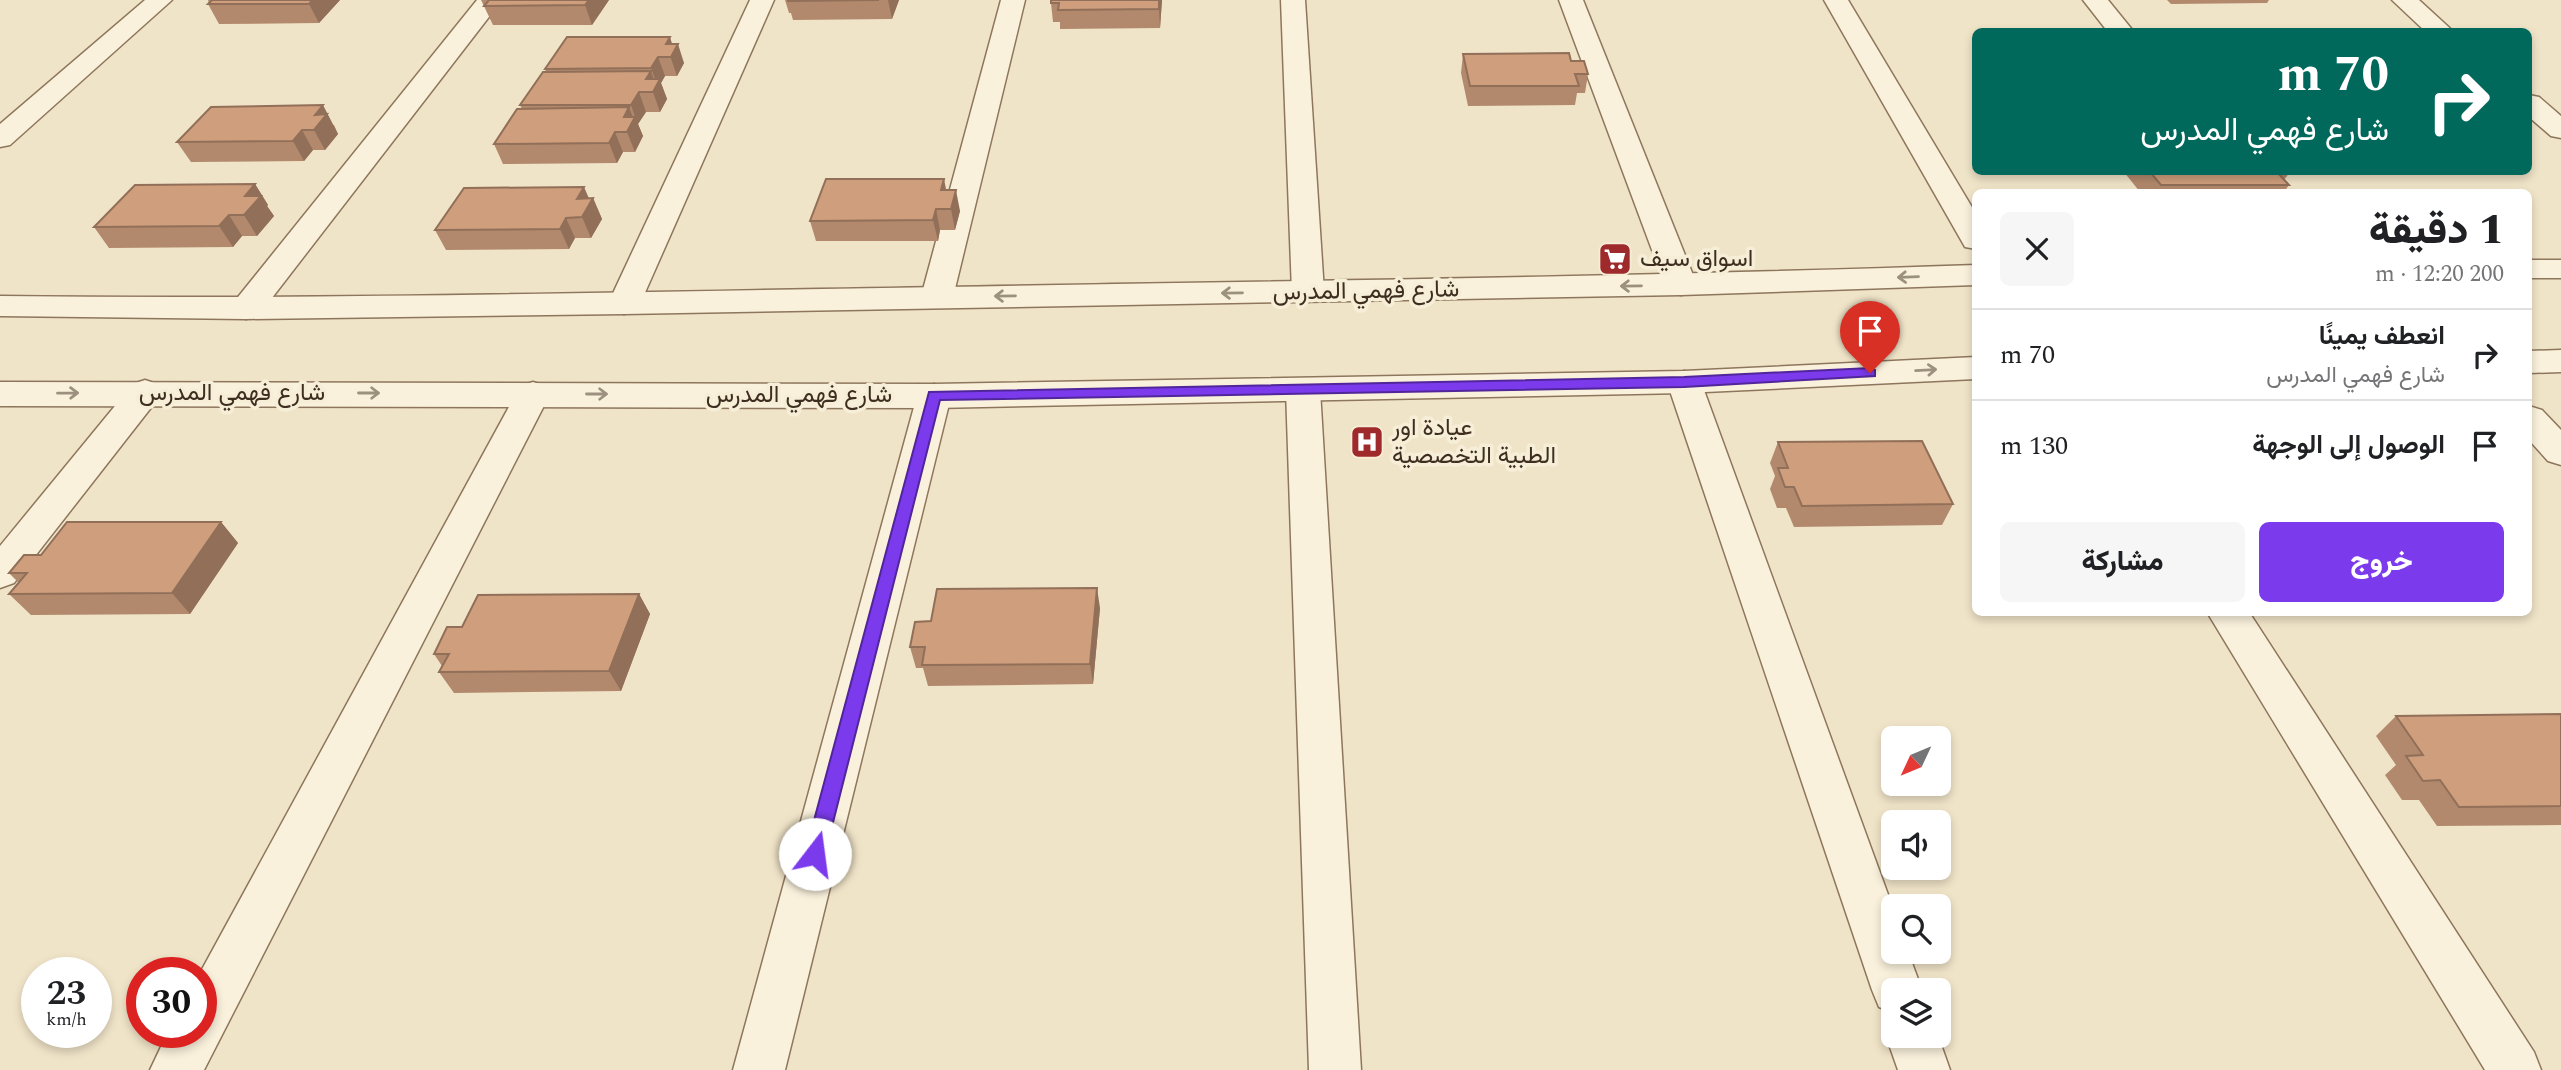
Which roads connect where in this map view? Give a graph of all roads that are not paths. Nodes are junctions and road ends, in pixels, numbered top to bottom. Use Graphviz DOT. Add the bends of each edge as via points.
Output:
graph roads {
  1 [pos="160,0"];
  2 [pos="490,0"];
  3 [pos="762,0"];
  4 [pos="1013,0"];
  5 [pos="1293,0"];
  6 [pos="1571,0"];
  7 [pos="1836,0"];
  8 [pos="2095,0"];
  9 [pos="2404,0"];
  10 [pos="2119,28"];
  11 [pos="2437,28"];
  12 [pos="2532,106"];
  13 [pos="2561,130"];
  14 [pos="0,139"];
  15 [pos="1972,233"];
  16 [pos="2561,269"];
  17 [pos="2532,270"];
  18 [pos="1972,275"];
  19 [pos="1681,285"];
  20 [pos="1308,292"];
  21 [pos="937,296"];
  22 [pos="624,304"];
  23 [pos="0,306"];
  24 [pos="246,309"];
  25 [pos="2561,361"];
  26 [pos="2532,362"];
  27 [pos="1972,368"];
  28 [pos="1684,382"];
  29 [pos="1303,390"];
  30 [pos="145,392"];
  31 [pos="0,394"];
  32 [pos="533,394"];
  33 [pos="934,396"];
  34 [pos="2532,421"];
  35 [pos="2561,452"];
  36 [pos="0,573"];
  37 [pos="2230,616"];
  38 [pos="1892,978"];
  39 [pos="217,992"];
  40 [pos="188,1048"];
  41 [pos="1916,1048"];
  42 [pos="176,1070"];
  43 [pos="759,1070"];
  44 [pos="1335,1070"];
  45 [pos="1924,1070"];
  46 [pos="2515,1070"];
  1 -- 14 [label="street"];
  2 -- 24 [label="street"];
  3 -- 22 [label="street"];
  4 -- 21 [label="street"];
  5 -- 20 [label="street"];
  6 -- 19 [label="street"];
  7 -- 15 [label="street"];
  8 -- 10 [label="street"];
  9 -- 11 [label="street"];
  12 -- 13 [label="street"];
  16 -- 17 [label="street"];
  18 -- 19 [label="street, شارع فهمي المدرس, one-way"];
  19 -- 20 [label="street, شارع فهمي المدرس, one-way"];
  20 -- 21 [label="street, شارع فهمي المدرس, one-way"];
  21 -- 22 [label="street, شارع فهمي المدرس"];
  22 -- 24 [label="street, شارع فهمي المدرس"];
  23 -- 24 [label="street, شارع فهمي المدرس"];
  25 -- 26 [label="street"];
  28 -- 27 [label="street, شارع فهمي المدرس, one-way"];
  28 -- 29 [label="street, شارع فهمي المدرس"];
  28 -- 38 [label="street"];
  29 -- 33 [label="street, شارع فهمي المدرس"];
  29 -- 44 [label="street"];
  31 -- 30 [label="street, شارع فهمي المدرس, one-way"];
  30 -- 32 [label="street, شارع فهمي المدرس, one-way"];
  30 -- 36 [label="street"];
  32 -- 33 [label="street, شارع فهمي المدرس, one-way"];
  32 -- 39 [label="street"];
  33 -- 43 [label="street"];
  34 -- 35 [label="street"];
  37 -- 46 [label="street"];
  40 -- 42 [label="street"];
  41 -- 45 [label="street"];
}
